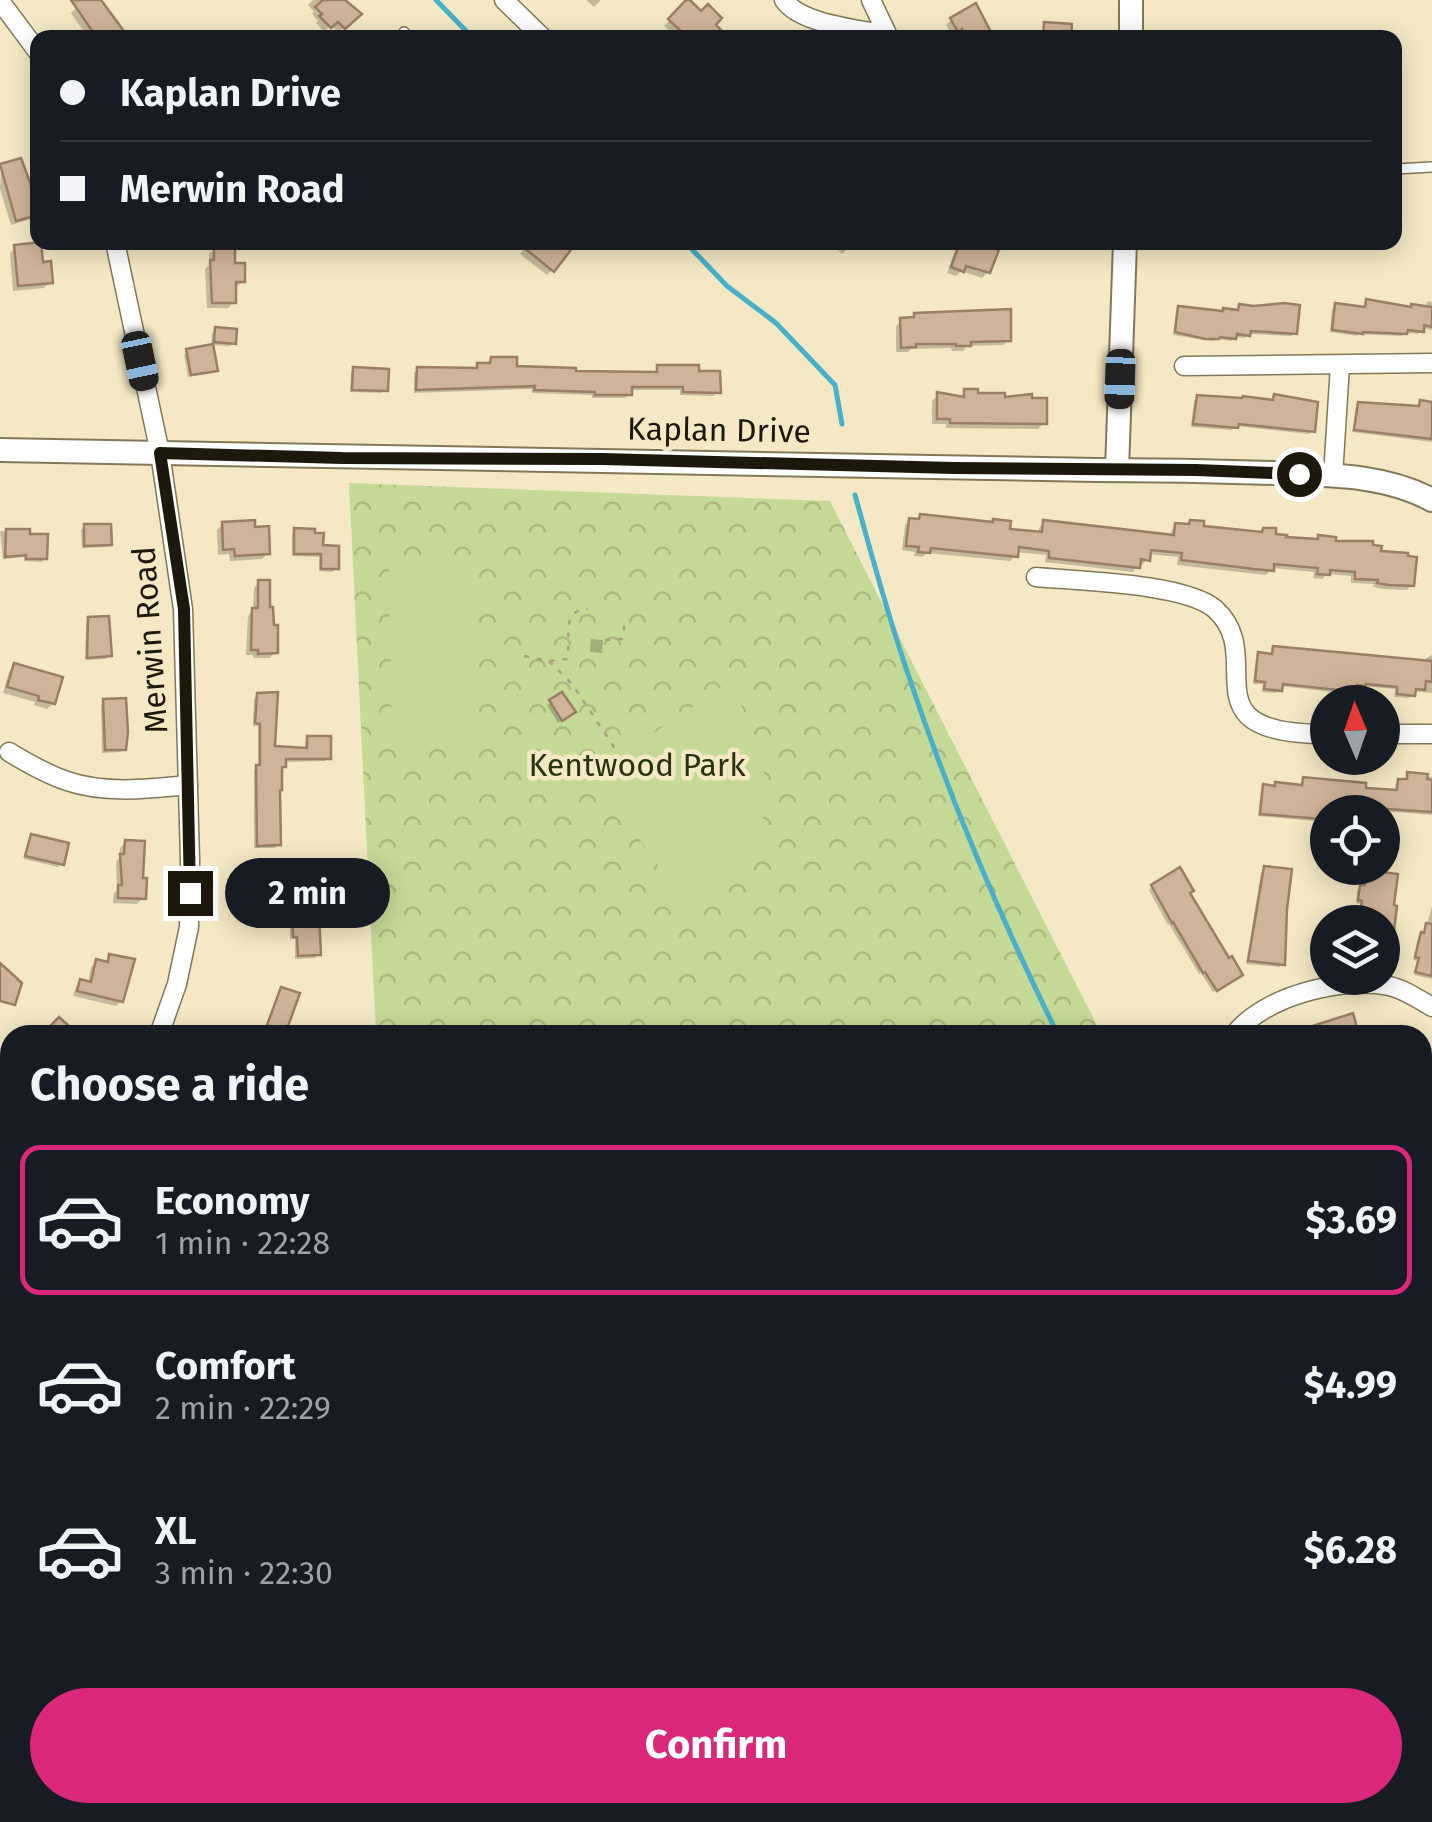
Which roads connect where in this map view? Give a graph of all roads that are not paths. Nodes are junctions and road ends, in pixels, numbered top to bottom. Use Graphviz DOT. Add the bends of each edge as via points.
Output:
graph roads {
  1 [pos="784,0"];
  2 [pos="871,0"];
  3 [pos="1131,0"];
  4 [pos="0,1"];
  5 [pos="511,2"];
  6 [pos="535,30"];
  7 [pos="862,30"];
  8 [pos="886,30"];
  9 [pos="1132,30"];
  10 [pos="30,41"];
  11 [pos="1432,168"];
  12 [pos="1402,169"];
  13 [pos="116,250"];
  14 [pos="1125,250"];
  15 [pos="1432,363"];
  16 [pos="1340,364"];
  17 [pos="1184,366"];
  18 [pos="0,450"];
  19 [pos="160,453"];
  20 [pos="1117,470"];
  21 [pos="1333,476"];
  22 [pos="1432,500"];
  23 [pos="1036,578"];
  24 [pos="1310,732"];
  25 [pos="1400,734"];
  26 [pos="1432,734"];
  27 [pos="9,752"];
  28 [pos="188,785"];
  29 [pos="1432,1007"];
  30 [pos="163,1025"];
  31 [pos="1243,1025"];
  1 -- 7 [label="street" via="806,17"];
  2 -- 8 [label="street"];
  3 -- 9 [label="street"];
  4 -- 10 [label="street"];
  5 -- 6 [label="street"];
  11 -- 12 [label="lane"];
  13 -- 19 [label="street, Merwin Road"];
  14 -- 20 [label="street"];
  15 -- 16 [label="street"];
  16 -- 17 [label="street"];
  16 -- 21 [label="street"];
  18 -- 19 [label="street, Kaplan Drive"];
  19 -- 20 [label="street, Kaplan Drive"];
  19 -- 28 [label="street, Merwin Road" via="184,609"];
  20 -- 21 [label="street, Kaplan Drive"];
  21 -- 22 [label="street, Kaplan Drive" via="1385,482"];
  23 -- 24 [label="street" via="1148,588 1213,607 1234,643 1238,702 1246,714 1272,729"];
  25 -- 26 [label="street"];
  27 -- 28 [label="street" via="91,787"];
  28 -- 30 [label="street, Merwin Road" via="189,927"];
  29 -- 31 [label="street" via="1386,985 1349,985 1270,1006"];
}
